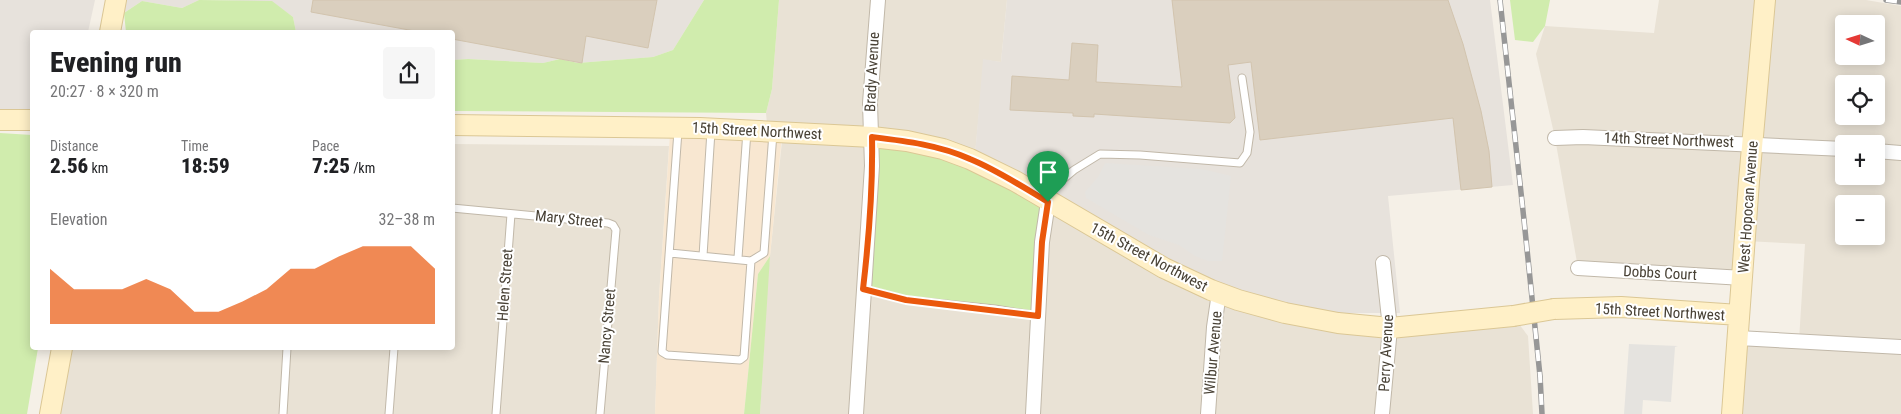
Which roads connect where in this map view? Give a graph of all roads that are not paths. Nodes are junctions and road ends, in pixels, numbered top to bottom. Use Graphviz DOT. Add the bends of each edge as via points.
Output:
graph roads {
  1 [pos="116,0"];
  2 [pos="878,0"];
  3 [pos="1765,0"];
  4 [pos="110,30"];
  5 [pos="1242,78"];
  6 [pos="0,120"];
  7 [pos="30,120"];
  8 [pos="455,125"];
  9 [pos="679,128"];
  10 [pos="711,129"];
  11 [pos="747,130"];
  12 [pos="773,131"];
  13 [pos="872,137"];
  14 [pos="1555,138"];
  15 [pos="1752,144"];
  16 [pos="1835,149"];
  17 [pos="1885,151"];
  18 [pos="1901,152"];
  19 [pos="1045,200"];
  20 [pos="455,208"];
  21 [pos="511,214"];
  22 [pos="615,239"];
  23 [pos="670,253"];
  24 [pos="703,256"];
  25 [pos="738,258"];
  26 [pos="751,261"];
  27 [pos="1384,263"];
  28 [pos="1578,268"];
  29 [pos="1743,278"];
  30 [pos="863,289"];
  31 [pos="1219,293"];
  32 [pos="1739,315"];
  33 [pos="1038,316"];
  34 [pos="1390,328"];
  35 [pos="1738,338"];
  36 [pos="1901,347"];
  37 [pos="62,350"];
  38 [pos="287,350"];
  39 [pos="394,350"];
  40 [pos="50,414"];
  41 [pos="283,414"];
  42 [pos="388,414"];
  43 [pos="496,414"];
  44 [pos="600,414"];
  45 [pos="856,414"];
  46 [pos="1033,414"];
  47 [pos="1208,414"];
  48 [pos="1382,414"];
  49 [pos="1732,414"];
  1 -- 4 [label="street"];
  2 -- 13 [label="street, Brady Avenue" via="870,103"];
  3 -- 15 [label="street, West Hopocan Avenue"];
  5 -- 19 [label="lane" via="1250,132 1247,153 1240,163 1100,154 1074,170"];
  6 -- 7 [label="street"];
  8 -- 9 [label="street, 15th Street Northwest"];
  9 -- 10 [label="street, 15th Street Northwest"];
  9 -- 23 [label="lane"];
  10 -- 11 [label="street, 15th Street Northwest"];
  10 -- 24 [label="lane"];
  11 -- 12 [label="street, 15th Street Northwest"];
  11 -- 25 [label="lane"];
  12 -- 13 [label="street, 15th Street Northwest"];
  12 -- 26 [label="lane" via="764,253"];
  13 -- 19 [label="street, 15th Street Northwest" via="943,149 970,159"];
  13 -- 30 [label="street, Brady Avenue" via="868,252"];
  14 -- 15 [label="street, 14th Street Northwest"];
  15 -- 16 [label="street, 14th Street Northwest"];
  15 -- 29 [label="street, West Hopocan Avenue"];
  17 -- 18 [label="street"];
  19 -- 31 [label="street, 15th Street Northwest" via="1164,268"];
  19 -- 33 [label="street"];
  20 -- 21 [label="lane"];
  21 -- 22 [label="lane, Mary Street" via="608,222 616,230"];
  21 -- 43 [label="lane, Helen Street"];
  22 -- 44 [label="lane, Nancy Street"];
  23 -- 24 [label="lane"];
  23 -- 26 [label="lane" via="662,352 667,355 740,360 744,357"];
  24 -- 25 [label="lane"];
  25 -- 26 [label="lane"];
  27 -- 34 [label="street, Perry Avenue"];
  28 -- 29 [label="street, Dobbs Court"];
  29 -- 32 [label="street, West Hopocan Avenue"];
  30 -- 33 [label="lane" via="906,300"];
  30 -- 45 [label="street, Brady Avenue"];
  31 -- 34 [label="street, 15th Street Northwest" via="1284,312 1338,323"];
  31 -- 47 [label="street, Wilbur Avenue"];
  32 -- 34 [label="street, 15th Street Northwest, bridge" via="1621,307 1554,309"];
  32 -- 35 [label="street, West Hopocan Avenue"];
  33 -- 46 [label="street"];
  34 -- 48 [label="street, Perry Avenue"];
  35 -- 36 [label="street, 15th Street Northwest"];
  35 -- 49 [label="street, West Hopocan Avenue"];
  37 -- 40 [label="street"];
  38 -- 41 [label="lane"];
  39 -- 42 [label="lane"];
}
